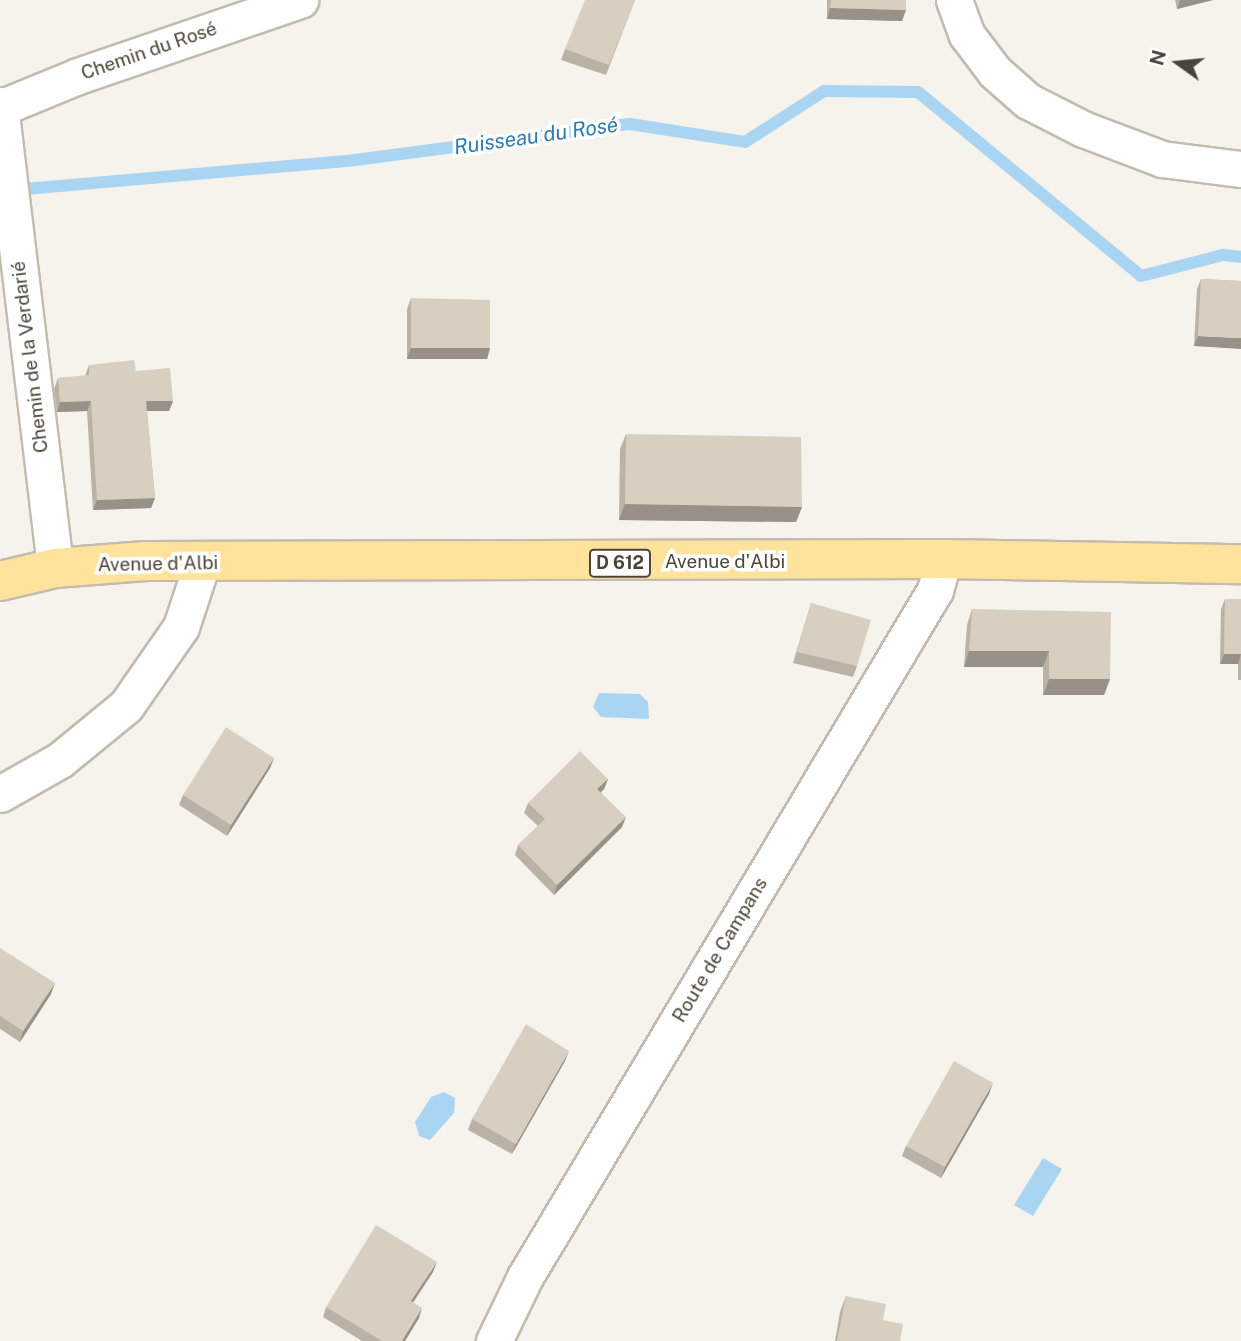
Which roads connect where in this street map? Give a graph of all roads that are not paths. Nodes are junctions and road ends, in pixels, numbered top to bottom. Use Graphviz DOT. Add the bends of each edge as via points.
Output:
graph roads {
  1 [pos="300,0"];
  2 [pos="954,0"];
  3 [pos="0,107"];
  4 [pos="1241,169"];
  5 [pos="944,559"];
  6 [pos="202,563"];
  7 [pos="1241,564"];
  8 [pos="55,568"];
  9 [pos="0,581"];
  10 [pos="0,794"];
  11 [pos="494,1341"];
  1 -- 3 [label="street, Chemin du Rosé"];
  2 -- 4 [label="street" via="967,35 995,72 1028,101 1083,129 1162,159"];
  3 -- 8 [label="street, Chemin de la Verdarié"];
  5 -- 6 [label="main road, Avenue d'Albi / D 612"];
  5 -- 7 [label="main road, Avenue d'Albi / D 612"];
  5 -- 11 [label="street, Route de Campans" via="935,590 532,1266"];
  6 -- 8 [label="main road, Avenue d'Albi / D 612" via="146,561"];
  6 -- 10 [label="street" via="181,627 126,706 60,760"];
  8 -- 9 [label="main road, Avenue d'Albi / D 612"];
}
